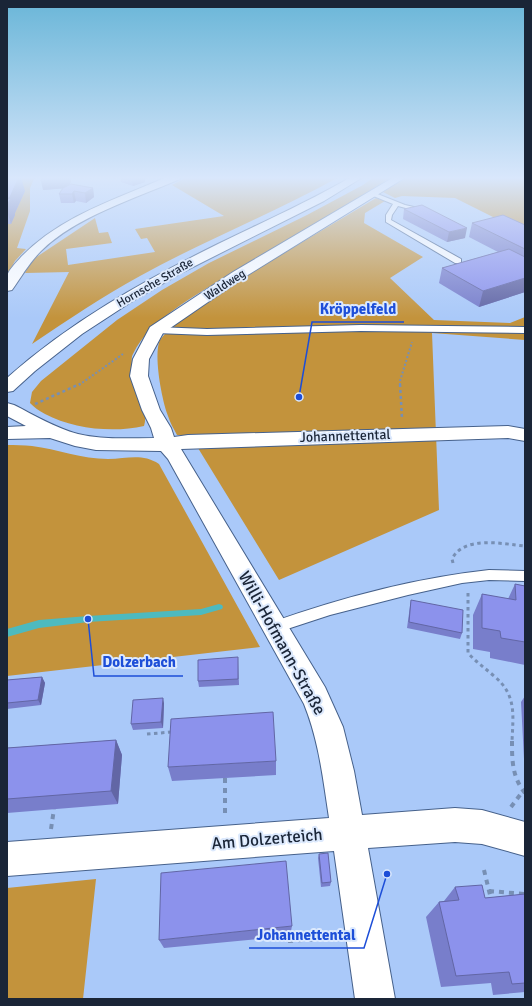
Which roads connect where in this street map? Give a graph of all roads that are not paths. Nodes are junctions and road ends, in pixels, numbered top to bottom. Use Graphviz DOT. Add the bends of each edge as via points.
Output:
graph roads {
  1 [pos="72,224"];
  2 [pos="269,224"];
  3 [pos="323,224"];
  4 [pos="393,224"];
  5 [pos="458,261"];
  6 [pos="8,280"];
  7 [pos="525,330"];
  8 [pos="153,337"];
  9 [pos="7,386"];
  10 [pos="7,409"];
  11 [pos="50,432"];
  12 [pos="7,433"];
  13 [pos="525,435"];
  14 [pos="166,445"];
  15 [pos="525,576"];
  16 [pos="275,627"];
  17 [pos="349,832"];
  18 [pos="525,839"];
  19 [pos="7,859"];
  20 [pos="375,999"];
  1 -- 6 [label="street" via="25,259"];
  2 -- 9 [label="street, Hornsche Straße" via="140,291 77,331"];
  3 -- 8 [label="street, Waldweg" via="238,275"];
  4 -- 5 [label="lane"];
  7 -- 8 [label="lane" via="361,328 207,332"];
  8 -- 14 [label="street" via="141,359 139,376"];
  10 -- 11 [label="street"];
  11 -- 12 [label="street"];
  11 -- 14 [label="street" via="73,440 100,444"];
  13 -- 14 [label="street, Johannettental" via="508,432 403,434 188,441"];
  14 -- 16 [label="street, Willi-Hofmann-Straße" via="176,455"];
  15 -- 16 [label="lane" via="489,575 462,578 348,604"];
  16 -- 17 [label="street, Willi-Hofmann-Straße" via="315,697 328,727"];
  17 -- 18 [label="street, Am Dolzerteich" via="472,825"];
  17 -- 19 [label="street, Am Dolzerteich"];
  17 -- 20 [label="street, Willi-Hofmann-Straße"];
}
